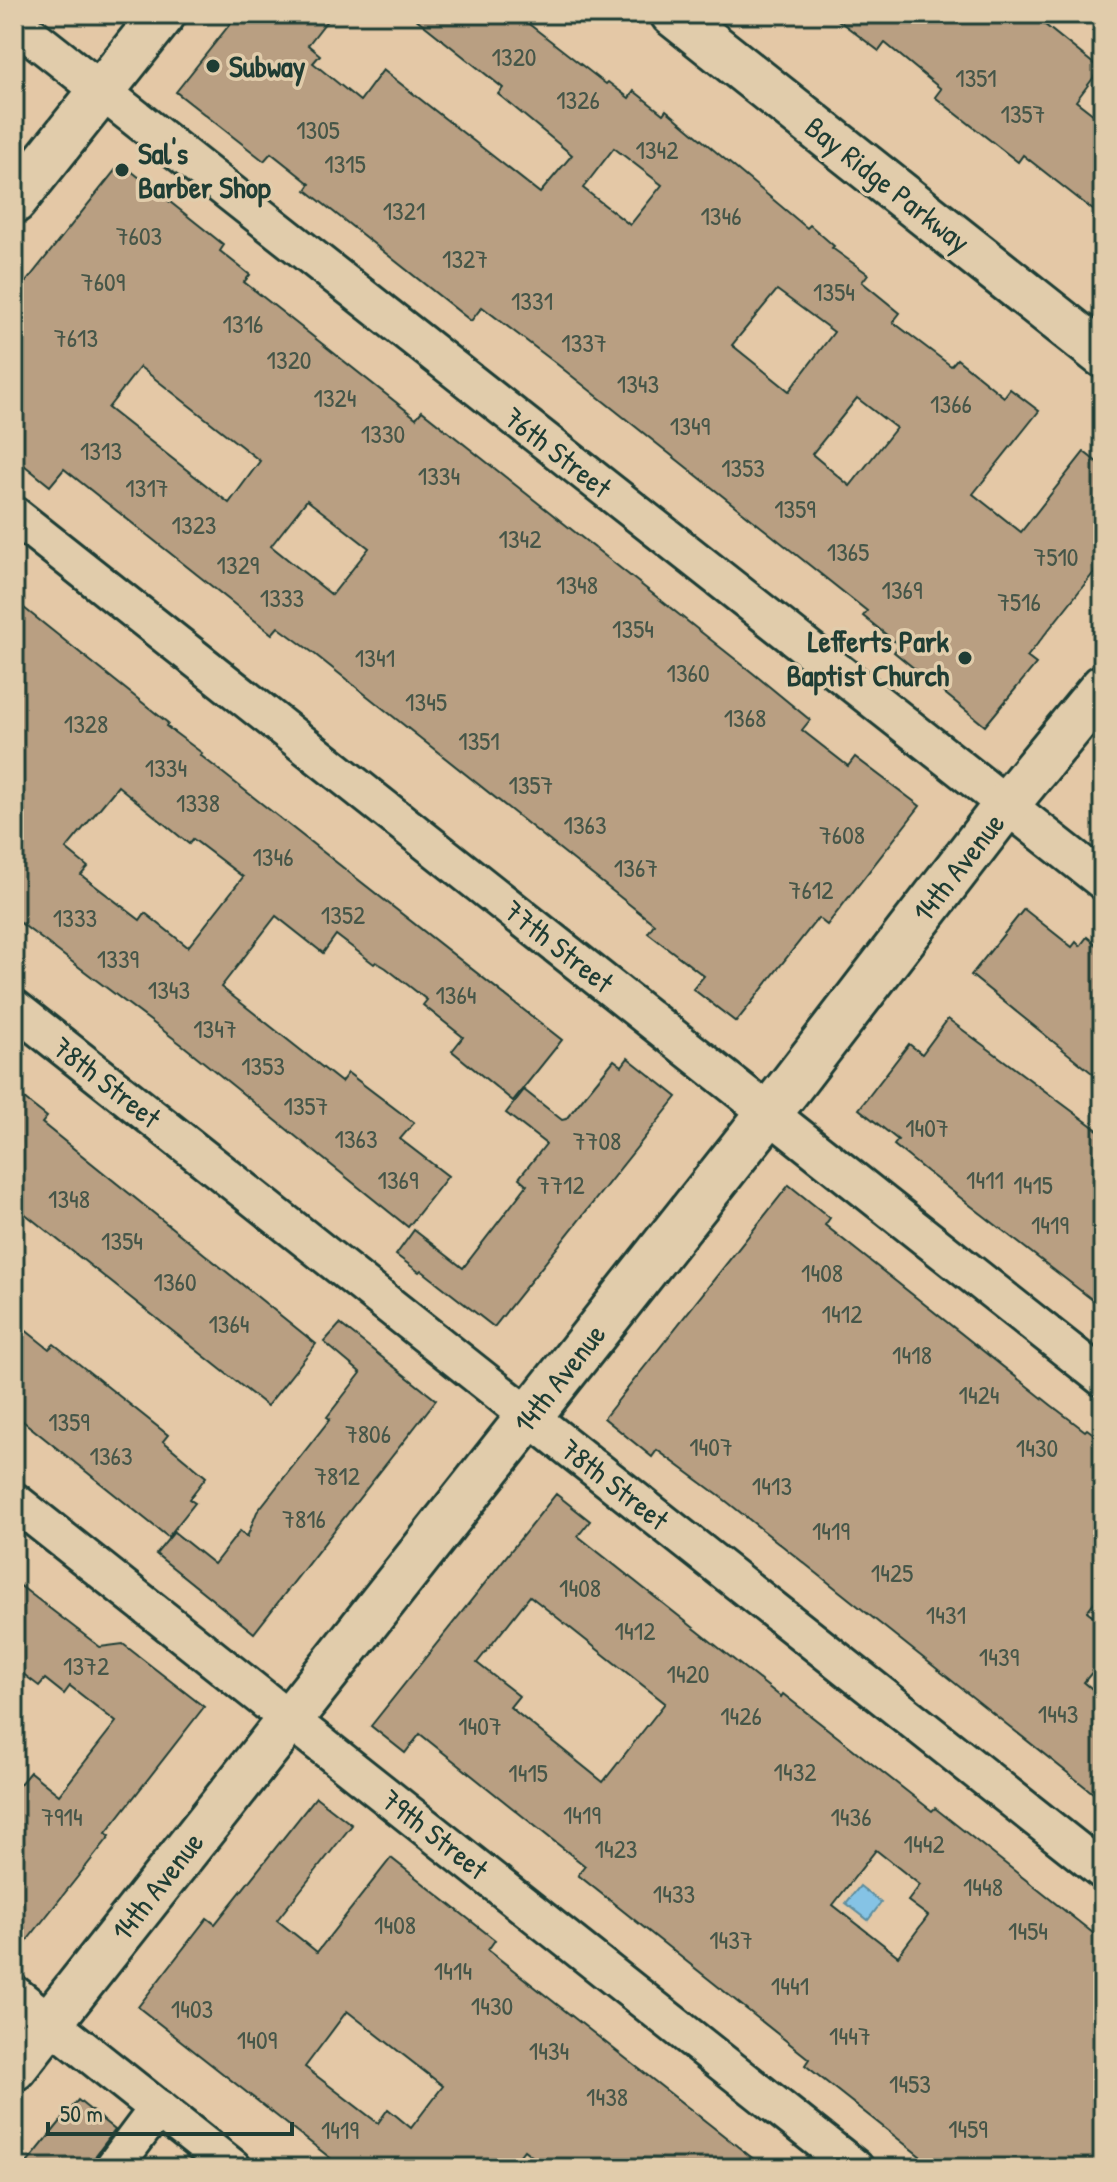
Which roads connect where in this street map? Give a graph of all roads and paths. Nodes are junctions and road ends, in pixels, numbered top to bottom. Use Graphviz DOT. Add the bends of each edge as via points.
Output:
graph roads {
  1 [pos="163,14"];
  2 [pos="673,14"];
  3 [pos="14,22"];
  4 [pos="101,92"];
  5 [pos="14,201"];
  6 [pos="1103,355"];
  7 [pos="14,515"];
  8 [pos="1103,687"];
  9 [pos="1007,804"];
  10 [pos="1103,881"];
  11 [pos="14,1008"];
  12 [pos="770,1113"];
  13 [pos="1103,1378"];
  14 [pos="530,1416"];
  15 [pos="14,1501"];
  16 [pos="289,1719"];
  17 [pos="1103,1871"];
  18 [pos="14,1994"];
  19 [pos="51,2023"];
  20 [pos="14,2068"];
  21 [pos="158,2108"];
  22 [pos="113,2168"];
  23 [pos="233,2168"];
  24 [pos="855,2168"];
  1 -- 4 [label="main road"];
  2 -- 6 [label="main road, Bay Ridge Parkway"];
  3 -- 4 [label="street, 76th Street"];
  4 -- 5 [label="main road"];
  4 -- 9 [label="street, 76th Street"];
  7 -- 12 [label="street, 77th Street"];
  8 -- 9 [label="main road, 14th Avenue"];
  9 -- 10 [label="street, 76th Street"];
  9 -- 12 [label="main road, 14th Avenue"];
  11 -- 14 [label="street, 78th Street"];
  12 -- 13 [label="street, 77th Street"];
  12 -- 14 [label="main road, 14th Avenue"];
  14 -- 16 [label="main road, 14th Avenue"];
  14 -- 17 [label="street, 78th Street"];
  15 -- 16 [label="street, 79th Street"];
  16 -- 19 [label="main road, 14th Avenue"];
  16 -- 24 [label="street, 79th Street"];
  18 -- 19 [label="street"];
  19 -- 20 [label="main road, 14th Avenue"];
  19 -- 21 [label="street"];
  21 -- 22 [label="street"];
  21 -- 23 [label="street"];
}
